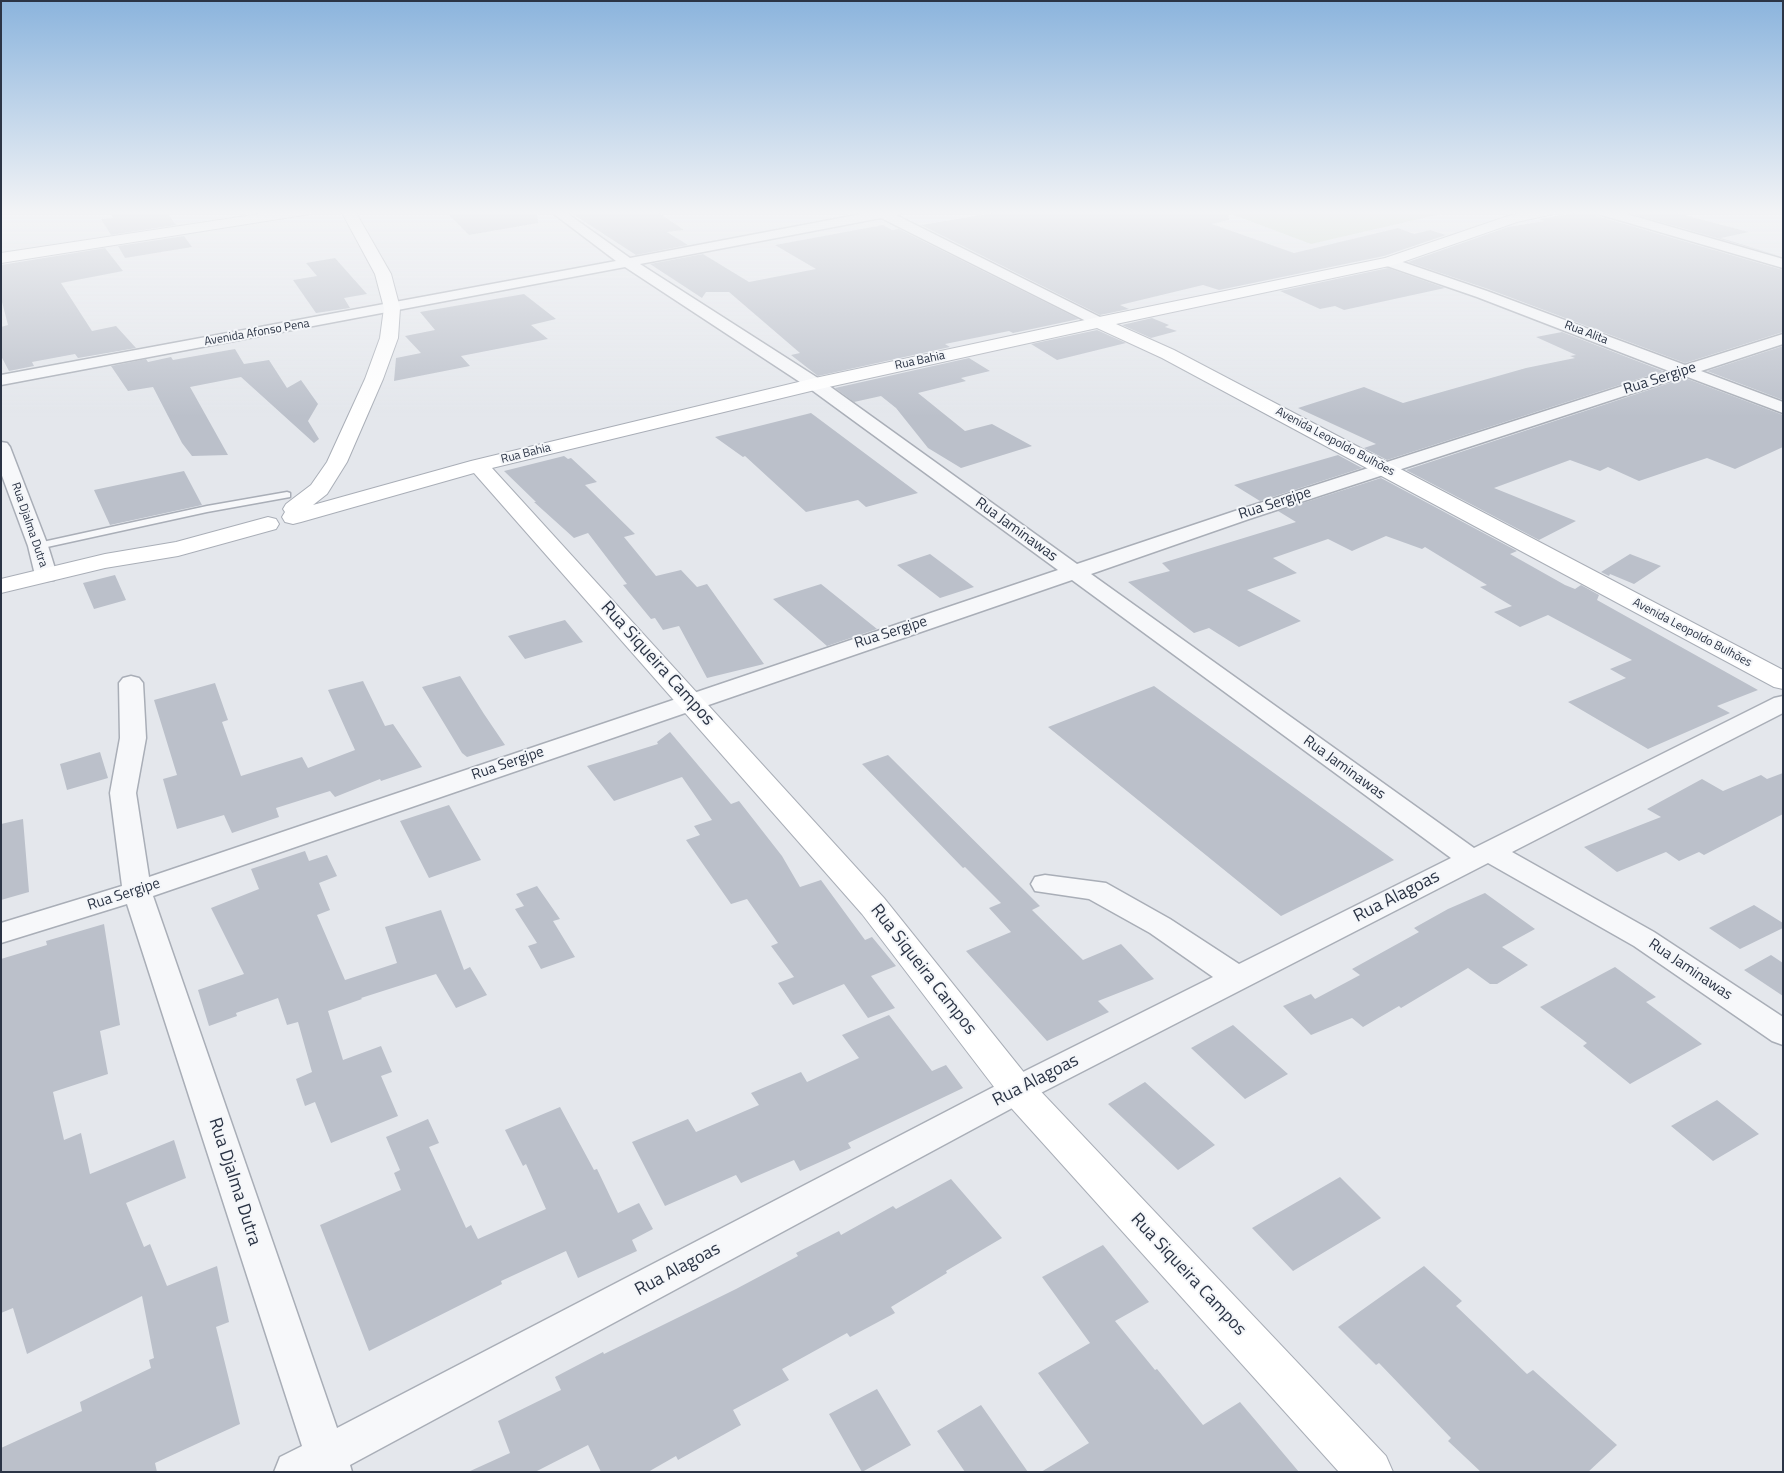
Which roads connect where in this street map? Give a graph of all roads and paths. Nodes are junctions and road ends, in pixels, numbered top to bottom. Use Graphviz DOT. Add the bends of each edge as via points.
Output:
graph roads {
  1 [pos="385,280"];
  2 [pos="540,280"];
  3 [pos="654,280"];
  4 [pos="1018,280"];
  5 [pos="1303,280"];
  6 [pos="1441,280"];
  7 [pos="392,308"];
  8 [pos="1099,322"];
  9 [pos="1783,339"];
  10 [pos="1686,371"];
  11 [pos="1,380"];
  12 [pos="815,384"];
  13 [pos="1783,408"];
  14 [pos="360,409"];
  15 [pos="1,447"];
  16 [pos="478,465"];
  17 [pos="1384,469"];
  18 [pos="348,473"];
  19 [pos="400,486"];
  20 [pos="279,511"];
  21 [pos="38,546"];
  22 [pos="1075,573"];
  23 [pos="46,575"];
  24 [pos="1,586"];
  25 [pos="1783,681"];
  26 [pos="131,683"];
  27 [pos="691,701"];
  28 [pos="1783,703"];
  29 [pos="1480,855"];
  30 [pos="1045,884"];
  31 [pos="137,891"];
  32 [pos="1,934"];
  33 [pos="1237,978"];
  34 [pos="1783,1033"];
  35 [pos="1017,1090"];
  36 [pos="317,1467"];
  37 [pos="1370,1472"];
  1 -- 7 [label="street"];
  2 -- 7 [label="street, Avenida Afonso Pena"];
  3 -- 12 [label="street, Rua Jaminawas"];
  4 -- 8 [label="street, Avenida Leopoldo Bulhões"];
  5 -- 8 [label="street, Rua Bahia"];
  6 -- 10 [label="street, Rua Alita"];
  7 -- 11 [label="street, Avenida Afonso Pena"];
  7 -- 14 [label="street" via="389,338"];
  8 -- 12 [label="street, Rua Bahia"];
  8 -- 17 [label="street, Avenida Leopoldo Bulhões" via="1185,363"];
  9 -- 10 [label="street, Rua Sergipe"];
  10 -- 13 [label="street, Rua Alita"];
  10 -- 17 [label="street, Rua Sergipe"];
  12 -- 16 [label="street, Rua Bahia"];
  12 -- 22 [label="street, Rua Jaminawas"];
  14 -- 18 [label="street"];
  14 -- 20 [label="street"];
  15 -- 21 [label="street, Rua Djalma Dutra"];
  16 -- 19 [label="street, Rua Bahia"];
  16 -- 27 [label="street, Rua Siqueira Campos"];
  17 -- 22 [label="street, Rua Sergipe"];
  17 -- 25 [label="street, Avenida Leopoldo Bulhões"];
  18 -- 19 [label="street" via="373,485"];
  18 -- 20 [label="street"];
  19 -- 20 [label="street, Rua Bahia"];
  20 -- 21 [label="lane" via="207,509"];
  20 -- 23 [label="street, Rua Bahia" via="178,549 105,560"];
  21 -- 23 [label="street, Rua Djalma Dutra"];
  22 -- 27 [label="street, Rua Sergipe"];
  22 -- 29 [label="street, Rua Jaminawas"];
  23 -- 24 [label="street, Rua Bahia"];
  26 -- 31 [label="street, Rua Djalma Dutra" via="133,738 123,793"];
  27 -- 31 [label="street, Rua Sergipe"];
  27 -- 35 [label="street, Rua Siqueira Campos" via="873,906"];
  28 -- 29 [label="street, Rua Alagoas"];
  29 -- 33 [label="street, Rua Alagoas"];
  29 -- 34 [label="street, Rua Jaminawas" via="1644,939"];
  30 -- 33 [label="street" via="1096,890 1160,926"];
  31 -- 32 [label="street, Rua Sergipe"];
  31 -- 36 [label="street, Rua Djalma Dutra"];
  33 -- 35 [label="street, Rua Alagoas"];
  35 -- 36 [label="street, Rua Alagoas"];
  35 -- 37 [label="street, Rua Siqueira Campos"];
}
